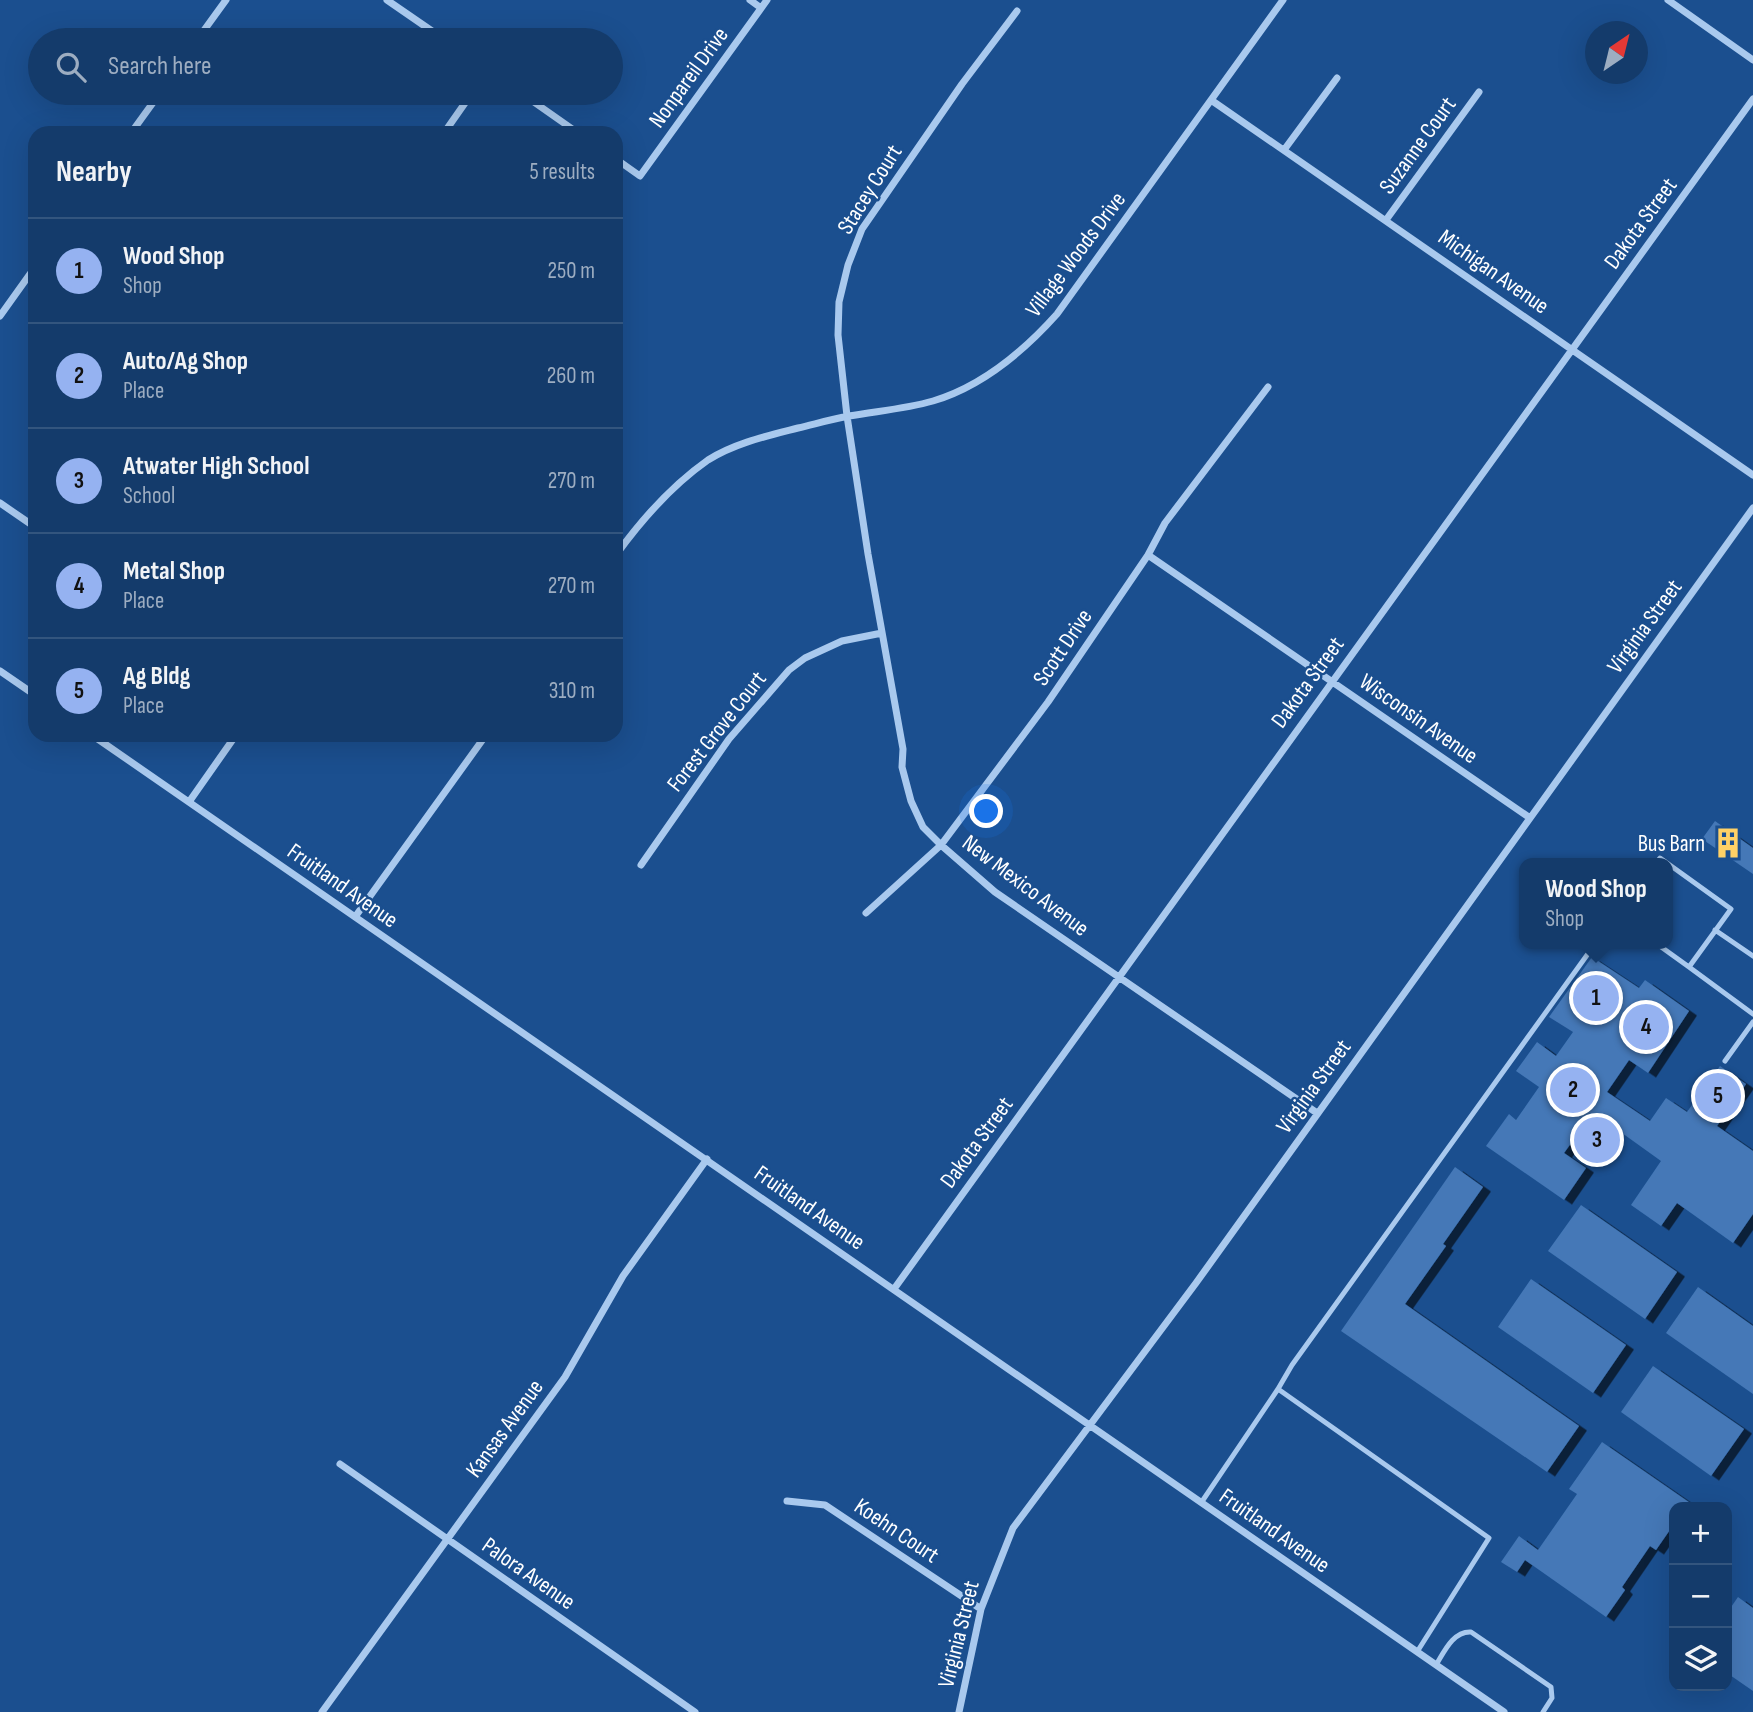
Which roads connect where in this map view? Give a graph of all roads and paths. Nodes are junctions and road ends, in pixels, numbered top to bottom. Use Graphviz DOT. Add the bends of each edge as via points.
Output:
graph roads {
  1 [pos="226,0"];
  2 [pos="387,0"];
  3 [pos="750,0"];
  4 [pos="767,0"];
  5 [pos="1283,0"];
  6 [pos="1668,0"];
  7 [pos="761,8"];
  8 [pos="1017,11"];
  9 [pos="206,28"];
  10 [pos="428,28"];
  11 [pos="1753,60"];
  12 [pos="1337,78"];
  13 [pos="1479,92"];
  14 [pos="1753,99"];
  15 [pos="1211,100"];
  16 [pos="151,105"];
  17 [pos="464,105"];
  18 [pos="538,105"];
  19 [pos="136,126"];
  20 [pos="449,126"];
  21 [pos="568,126"];
  22 [pos="1284,150"];
  23 [pos="623,164"];
  24 [pos="1386,220"];
  25 [pos="28,279"];
  26 [pos="0,316"];
  27 [pos="1572,349"];
  28 [pos="1268,387"];
  29 [pos="847,416"];
  30 [pos="1753,475"];
  31 [pos="0,503"];
  32 [pos="1753,508"];
  33 [pos="28,522"];
  34 [pos="623,546"];
  35 [pos="1149,555"];
  36 [pos="882,633"];
  37 [pos="0,671"];
  38 [pos="1332,681"];
  39 [pos="28,690"];
  40 [pos="102,742"];
  41 [pos="231,742"];
  42 [pos="481,742"];
  43 [pos="189,802"];
  44 [pos="1530,818"];
  45 [pos="941,845"];
  46 [pos="641,865"];
  47 [pos="1673,867"];
  48 [pos="866,913"];
  49 [pos="355,917"];
  50 [pos="1716,930"];
  51 [pos="1591,949"];
  52 [pos="1664,949"];
  53 [pos="1753,956"];
  54 [pos="1689,967"];
  55 [pos="1119,976"];
  56 [pos="1753,1014"];
  57 [pos="1753,1022"];
  58 [pos="1725,1061"];
  59 [pos="1317,1112"];
  60 [pos="706,1159"];
  61 [pos="894,1289"];
  62 [pos="1279,1389"];
  63 [pos="1089,1425"];
  64 [pos="340,1464"];
  65 [pos="787,1500"];
  66 [pos="1201,1503"];
  67 [pos="447,1539"];
  68 [pos="981,1609"];
  69 [pos="1416,1651"];
  70 [pos="1436,1665"];
  71 [pos="322,1712"];
  72 [pos="695,1712"];
  73 [pos="959,1712"];
  74 [pos="1504,1712"];
  75 [pos="1543,1712"];
  1 -- 9 [label="street"];
  2 -- 10 [label="street"];
  3 -- 7 [label="street"];
  4 -- 7 [label="street, Nonpareil Drive"];
  5 -- 15 [label="street, Village Woods Drive"];
  6 -- 11 [label="street"];
  7 -- 23 [label="street, Nonpareil Drive" via="640,176"];
  8 -- 29 [label="street, Stacey Court" via="862,229 839,302"];
  12 -- 22 [label="street"];
  13 -- 24 [label="street, Suzanne Court"];
  14 -- 27 [label="street, Dakota Street"];
  15 -- 22 [label="street, Michigan Avenue"];
  15 -- 29 [label="street, Village Woods Drive" via="1032,342 992,374 955,393 898,409"];
  16 -- 19 [label="street"];
  17 -- 20 [label="street"];
  18 -- 21 [label="street"];
  22 -- 24 [label="street, Michigan Avenue"];
  24 -- 27 [label="street, Michigan Avenue"];
  25 -- 26 [label="street"];
  27 -- 30 [label="street, Michigan Avenue"];
  27 -- 38 [label="street, Dakota Street"];
  28 -- 35 [label="street, Scott Drive" via="1166,523"];
  29 -- 34 [label="street, Village Woods Drive" via="753,439 709,459 668,492"];
  29 -- 36 [label="street, New Mexico Avenue"];
  31 -- 33 [label="street"];
  32 -- 44 [label="street, Virginia Street"];
  35 -- 38 [label="street, Wisconsin Avenue"];
  35 -- 45 [label="street, Scott Drive" via="1048,702"];
  36 -- 45 [label="street, New Mexico Avenue" via="911,801 923,827"];
  36 -- 46 [label="street, Forest Grove Court" via="842,641 789,670 729,739"];
  37 -- 39 [label="street"];
  38 -- 44 [label="street, Wisconsin Avenue"];
  38 -- 55 [label="street, Dakota Street"];
  40 -- 43 [label="street, Fruitland Avenue"];
  41 -- 43 [label="street"];
  42 -- 49 [label="street"];
  43 -- 49 [label="street, Fruitland Avenue"];
  44 -- 59 [label="street, Virginia Street"];
  45 -- 48 [label="street, Scott Drive"];
  45 -- 55 [label="street, New Mexico Avenue" via="995,892"];
  47 -- 50 [label="lane" via="1731,909"];
  49 -- 60 [label="street, Fruitland Avenue"];
  50 -- 53 [label="lane"];
  50 -- 54 [label="lane"];
  51 -- 62 [label="lane"];
  52 -- 54 [label="lane"];
  54 -- 56 [label="lane"];
  55 -- 59 [label="street, New Mexico Avenue"];
  55 -- 61 [label="street, Dakota Street"];
  57 -- 58 [label="lane"];
  59 -- 63 [label="street, Virginia Street"];
  60 -- 61 [label="street, Fruitland Avenue"];
  60 -- 67 [label="street, Kansas Avenue" via="623,1276 565,1377"];
  61 -- 63 [label="street, Fruitland Avenue"];
  62 -- 66 [label="lane"];
  62 -- 69 [label="lane" via="1489,1538"];
  63 -- 66 [label="street, Fruitland Avenue"];
  63 -- 68 [label="street, Virginia Street" via="1013,1528"];
  64 -- 67 [label="street, Palora Avenue"];
  65 -- 68 [label="street, Koehn Court" via="825,1505"];
  66 -- 69 [label="street, Fruitland Avenue"];
  67 -- 71 [label="street, Kansas Avenue"];
  67 -- 72 [label="street, Palora Avenue"];
  68 -- 73 [label="street, Virginia Street"];
  69 -- 70 [label="street, Fruitland Avenue"];
  70 -- 74 [label="street, Fruitland Avenue"];
  70 -- 75 [label="lane" via="1458,1635 1475,1634 1550,1687 1552,1698"];
}
